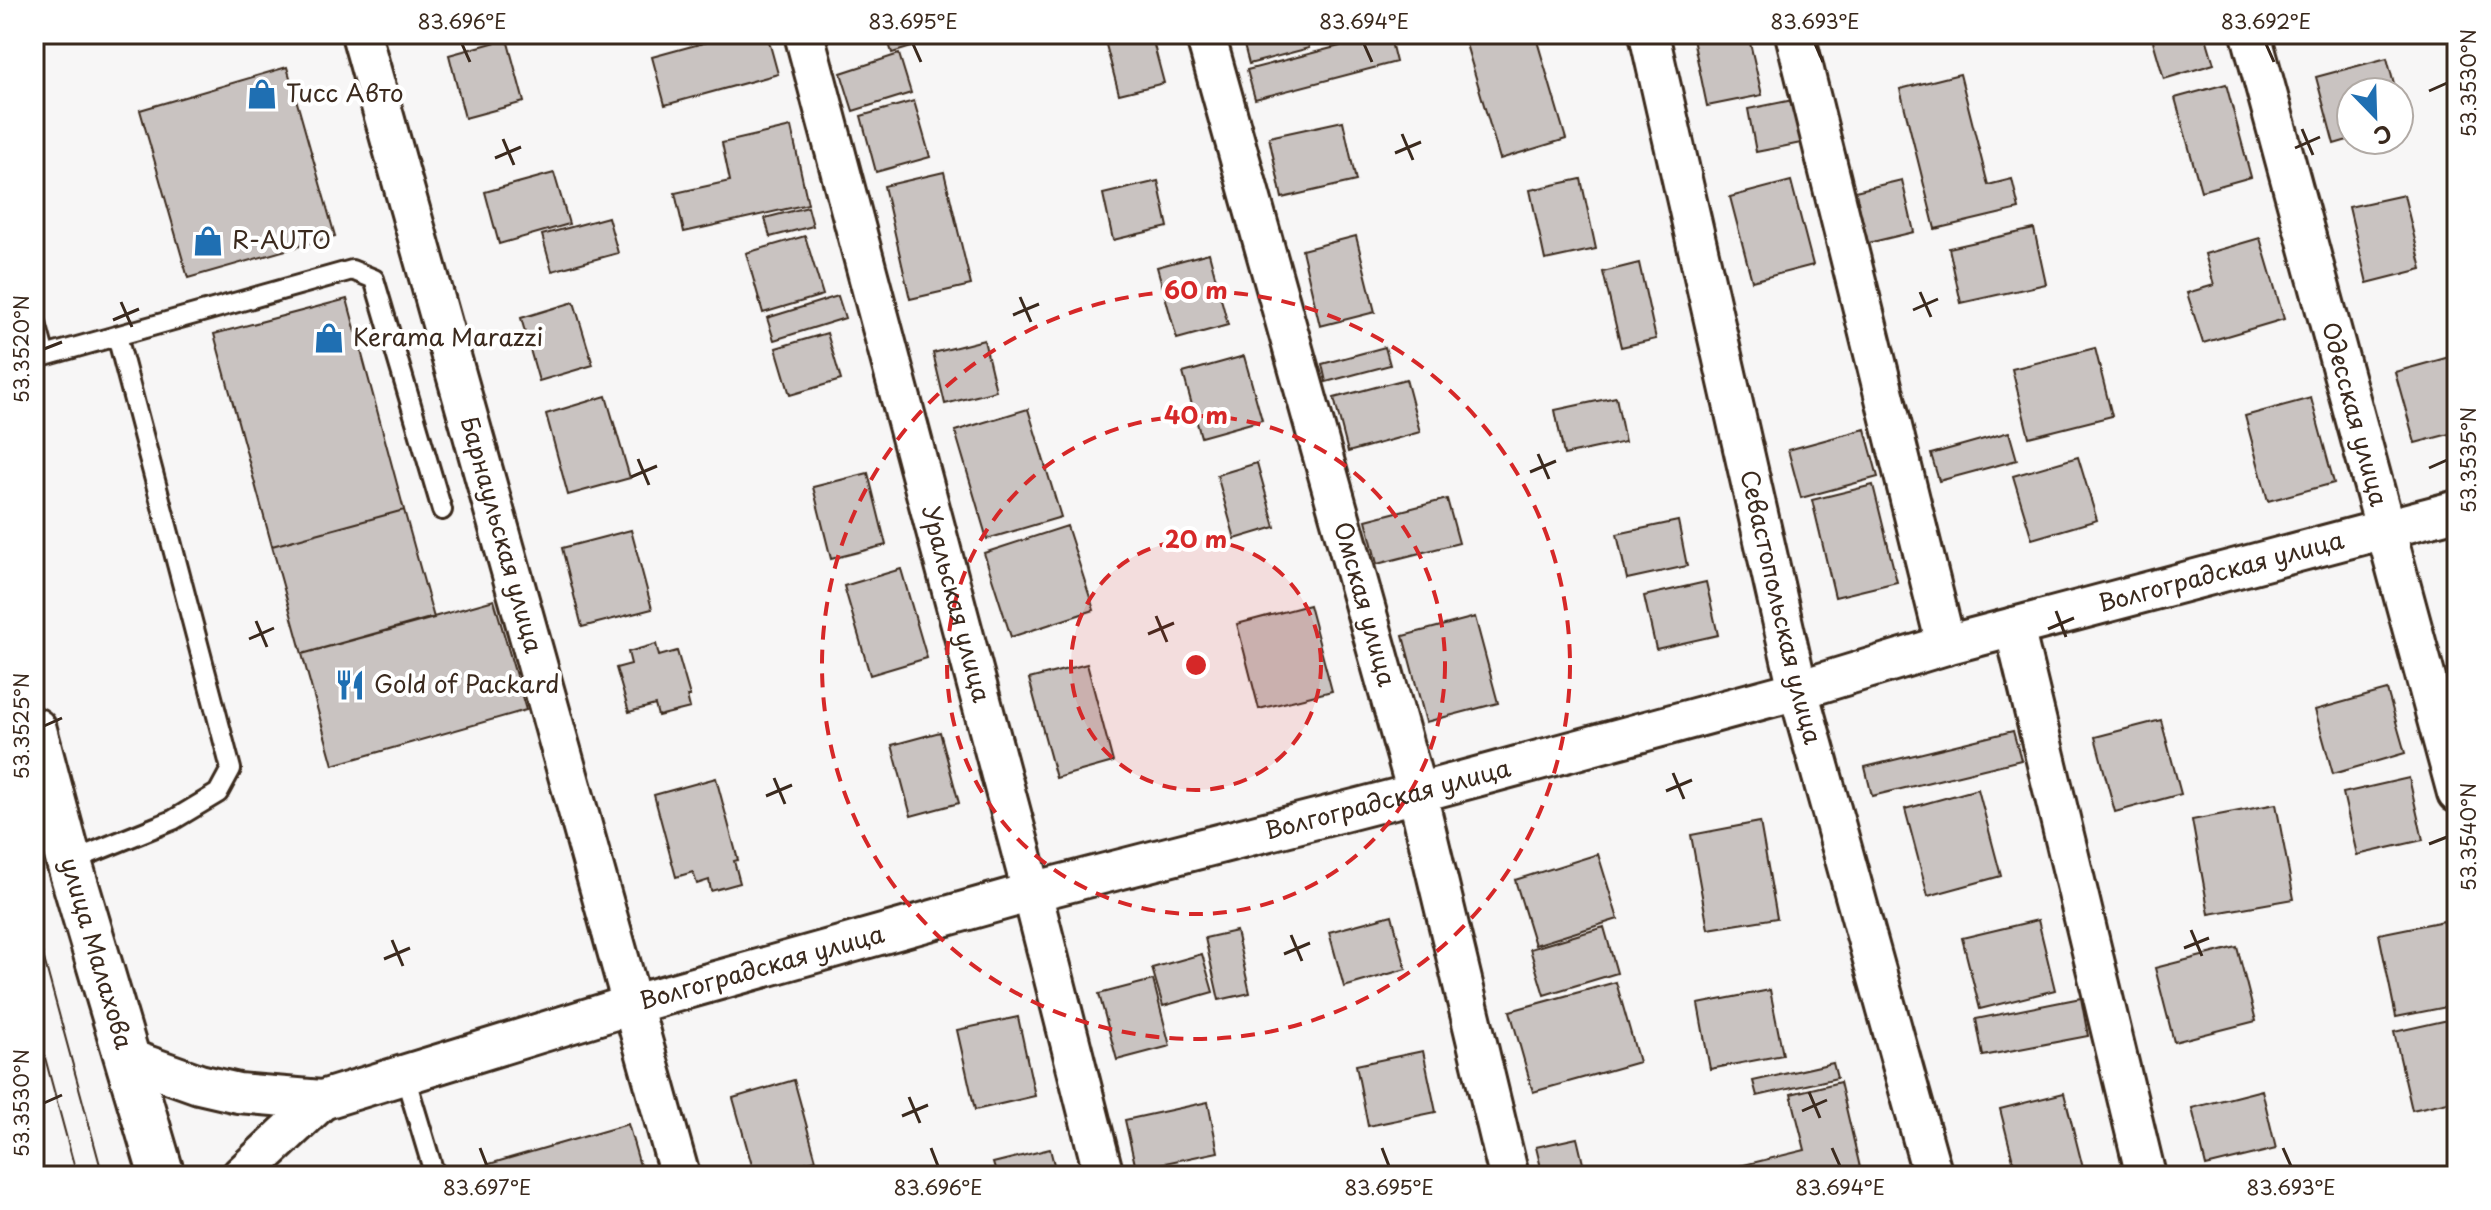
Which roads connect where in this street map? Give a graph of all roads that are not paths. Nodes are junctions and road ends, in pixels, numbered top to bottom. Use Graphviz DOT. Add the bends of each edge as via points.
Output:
graph roads {
  1 [pos="361,34"];
  2 [pos="804,34"];
  3 [pos="1205,34"];
  4 [pos="1649,34"];
  5 [pos="1795,34"];
  6 [pos="2251,34"];
  7 [pos="34,316"];
  8 [pos="117,336"];
  9 [pos="39,357"];
  10 [pos="442,510"];
  11 [pos="2457,510"];
  12 [pos="2384,530"];
  13 [pos="2014,627"];
  14 [pos="1946,645"];
  15 [pos="1798,690"];
  16 [pos="34,730"];
  17 [pos="1417,793"];
  18 [pos="2457,793"];
  19 [pos="69,862"];
  20 [pos="1032,892"];
  21 [pos="634,1004"];
  22 [pos="129,1059"];
  23 [pos="404,1073"];
  24 [pos="322,1100"];
  25 [pos="162,1176"];
  26 [pos="241,1176"];
  27 [pos="435,1176"];
  28 [pos="680,1176"];
  29 [pos="1104,1176"];
  30 [pos="1509,1176"];
  31 [pos="1933,1176"];
  32 [pos="2146,1176"];
  1 -- 21 [label="street, Барнаульская улица"];
  2 -- 20 [label="street, Уральская улица"];
  3 -- 17 [label="street, Омская улица"];
  4 -- 15 [label="street, Севастопольская улица"];
  5 -- 14 [label="street"];
  6 -- 12 [label="street, Одесская улица"];
  7 -- 9 [label="lane"];
  8 -- 9 [label="lane"];
  8 -- 10 [label="lane" via="352,270 374,279"];
  8 -- 19 [label="lane" via="231,769 218,793 173,820"];
  11 -- 12 [label="street, Волгоградская улица"];
  12 -- 13 [label="street, Волгоградская улица"];
  12 -- 18 [label="street, Одесская улица"];
  13 -- 14 [label="street, Волгоградская улица"];
  13 -- 32 [label="street"];
  14 -- 15 [label="street, Волгоградская улица"];
  15 -- 17 [label="street, Волгоградская улица"];
  15 -- 31 [label="street, Севастопольская улица"];
  16 -- 19 [label="main road, улица Малахова"];
  17 -- 20 [label="street, Волгоградская улица"];
  17 -- 30 [label="street, Омская улица"];
  19 -- 22 [label="main road, улица Малахова"];
  20 -- 21 [label="street, Волгоградская улица"];
  20 -- 29 [label="street, Уральская улица"];
  21 -- 23 [label="street, Волгоградская улица"];
  21 -- 28 [label="street, Барнаульская улица"];
  22 -- 24 [label="street, Волгоградская улица" via="238,1093"];
  22 -- 25 [label="main road, улица Малахова"];
  23 -- 24 [label="street, Волгоградская улица"];
  23 -- 27 [label="lane"];
  24 -- 26 [label="street, Волгоградская улица"];
}
